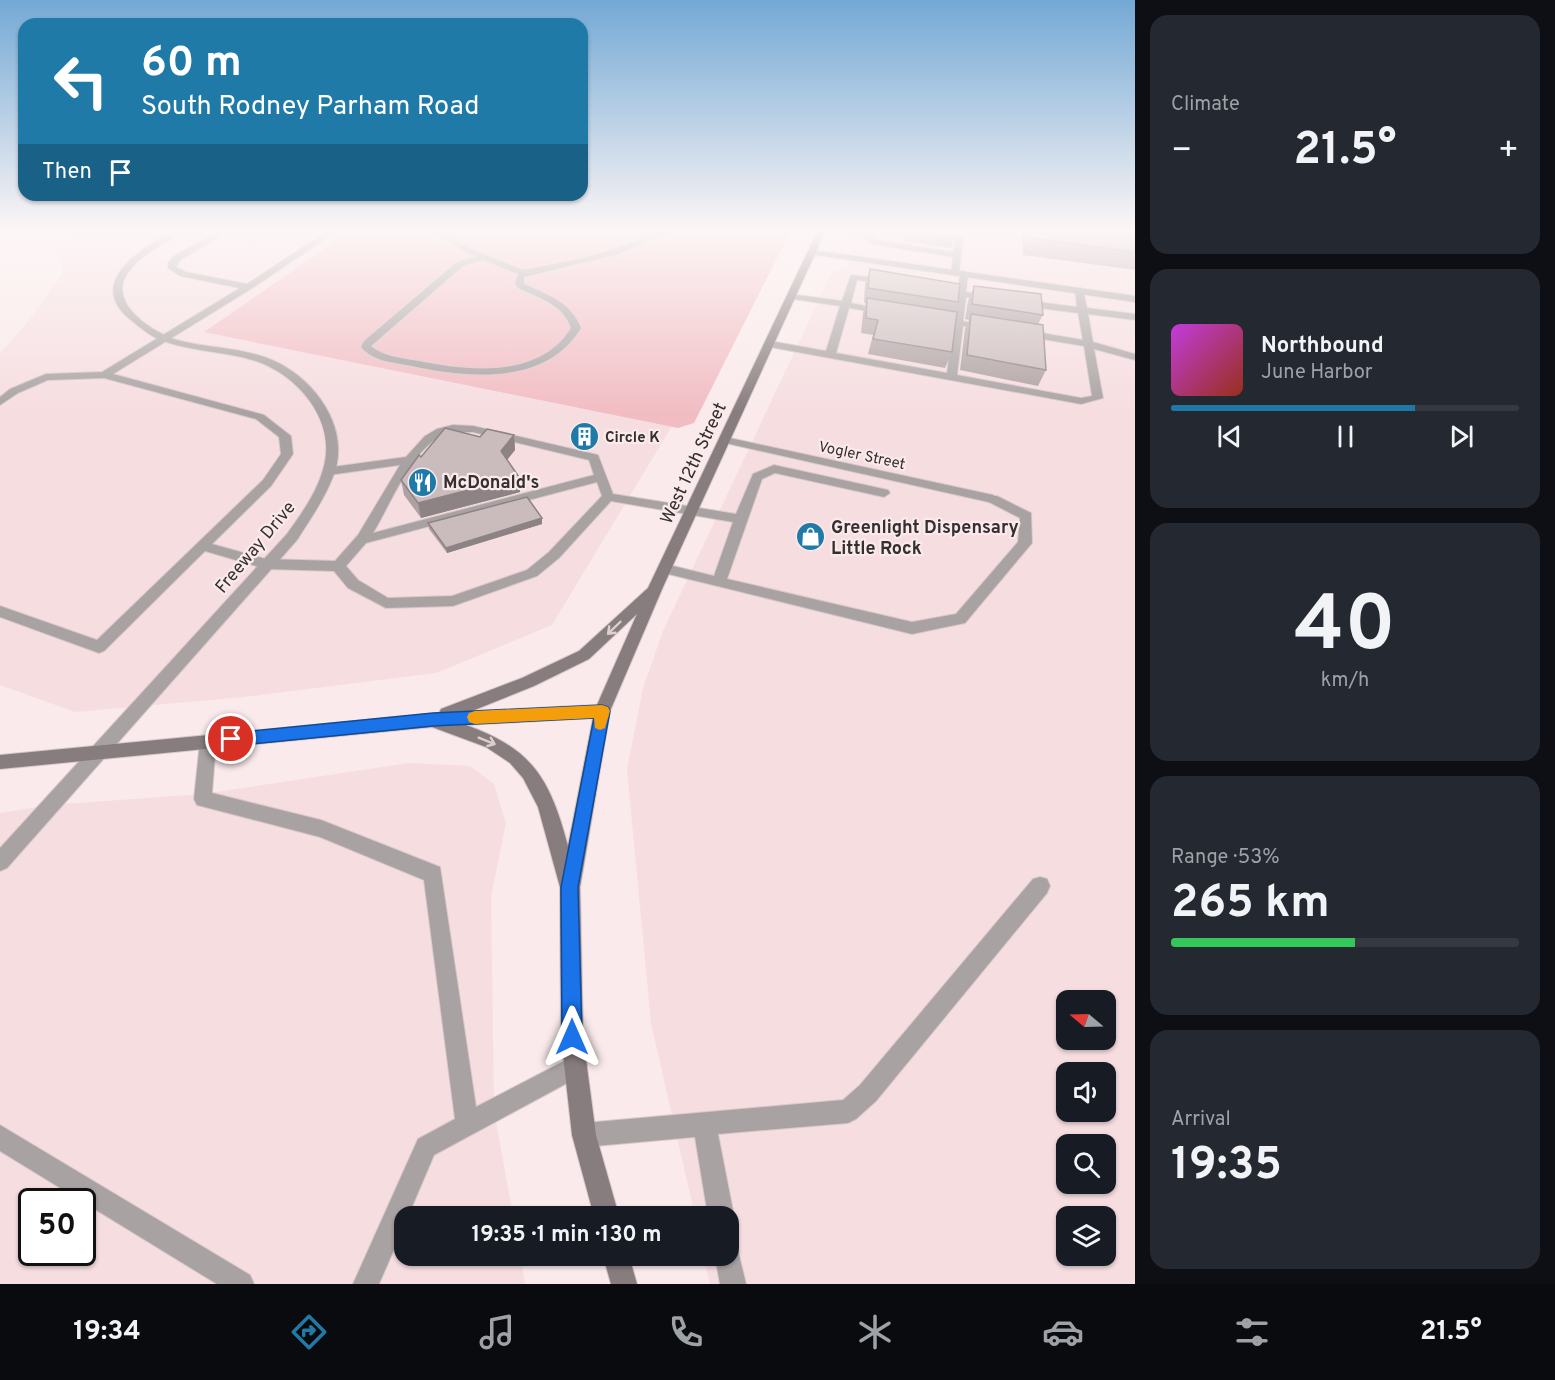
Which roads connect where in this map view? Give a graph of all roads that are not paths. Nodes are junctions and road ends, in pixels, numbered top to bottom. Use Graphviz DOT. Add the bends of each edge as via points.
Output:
graph roads {
  1 [pos="1079,291"];
  2 [pos="116,292"];
  3 [pos="240,292"];
  4 [pos="427,292"];
  5 [pos="533,292"];
  6 [pos="795,292"];
  7 [pos="850,292"];
  8 [pos="949,292"];
  9 [pos="1085,292"];
  10 [pos="962,294"];
  11 [pos="793,296"];
  12 [pos="1135,299"];
  13 [pos="1006,300"];
  14 [pos="1017,302"];
  15 [pos="846,305"];
  16 [pos="1082,311"];
  17 [pos="891,312"];
  18 [pos="925,317"];
  19 [pos="1135,317"];
  20 [pos="959,323"];
  21 [pos="994,328"];
  22 [pos="1018,332"];
  23 [pos="163,339"];
  24 [pos="770,344"];
  25 [pos="1088,344"];
  26 [pos="830,355"];
  27 [pos="1135,357"];
  28 [pos="104,375"];
  29 [pos="952,377"];
  30 [pos="0,402"];
  31 [pos="725,440"];
  32 [pos="409,460"];
  33 [pos="329,471"];
  34 [pos="601,477"];
  35 [pos="884,493"];
  36 [pos="608,497"];
  37 [pos="692,510"];
  38 [pos="740,519"];
  39 [pos="362,540"];
  40 [pos="202,546"];
  41 [pos="266,564"];
  42 [pos="338,566"];
  43 [pos="664,569"];
  44 [pos="718,581"];
  45 [pos="656,587"];
  46 [pos="0,611"];
  47 [pos="602,711"];
  48 [pos="433,720"];
  49 [pos="208,741"];
  50 [pos="100,751"];
  51 [pos="0,762"];
  52 [pos="0,862"];
  53 [pos="1040,886"];
  54 [pos="570,887"];
  55 [pos="576,1066"];
  56 [pos="467,1124"];
  57 [pos="705,1125"];
  58 [pos="584,1135"];
  59 [pos="0,1137"];
  60 [pos="603,1206"];
  61 [pos="719,1206"];
  62 [pos="619,1266"];
  63 [pos="730,1266"];
  64 [pos="241,1284"];
  65 [pos="366,1284"];
  66 [pos="624,1284"];
  67 [pos="733,1284"];
  1 -- 16 [label="street"];
  2 -- 23 [label="street, Freeway Drive" via="121,307"];
  3 -- 23 [label="street"];
  4 -- 5 [label="street" via="367,343 370,352 482,374 510,370 544,358 568,342 576,328 574,317 563,306"];
  6 -- 11 [label="main road, West 12th Street"];
  7 -- 15 [label="street"];
  8 -- 10 [label="street"];
  9 -- 12 [label="street"];
  10 -- 13 [label="street"];
  10 -- 20 [label="street"];
  11 -- 15 [label="street"];
  11 -- 24 [label="main road, West 12th Street"];
  14 -- 16 [label="street"];
  15 -- 17 [label="street"];
  15 -- 26 [label="street"];
  16 -- 19 [label="street"];
  16 -- 25 [label="street"];
  18 -- 20 [label="street"];
  20 -- 21 [label="street"];
  20 -- 29 [label="street"];
  22 -- 25 [label="street"];
  23 -- 28 [label="street"];
  23 -- 33 [label="street, Freeway Drive" via="260,358 282,367 314,397 324,416 333,456"];
  24 -- 26 [label="street"];
  24 -- 31 [label="main road, West 12th Street"];
  25 -- 27 [label="street"];
  25 -- 29 [label="street" via="1098,398 1093,400"];
  26 -- 29 [label="street"];
  28 -- 30 [label="street" via="46,376"];
  28 -- 40 [label="street" via="260,417 285,436 287,454 267,483"];
  31 -- 37 [label="main road, West 12th Street"];
  31 -- 44 [label="street, Vogler Street" via="993,499 1026,516 1025,543 960,619 912,628"];
  32 -- 33 [label="street"];
  32 -- 34 [label="street" via="442,430 465,428 594,458"];
  32 -- 39 [label="street"];
  33 -- 41 [label="street, Freeway Drive" via="309,512"];
  34 -- 36 [label="street"];
  34 -- 39 [label="street"];
  35 -- 38 [label="street" via="774,470 757,477"];
  36 -- 37 [label="street"];
  36 -- 42 [label="street" via="532,573 453,601 386,603 353,584"];
  37 -- 38 [label="street"];
  37 -- 43 [label="main road, West 12th Street"];
  38 -- 44 [label="street"];
  39 -- 42 [label="street"];
  40 -- 41 [label="street"];
  40 -- 46 [label="street" via="99,646"];
  41 -- 42 [label="street"];
  41 -- 50 [label="street, Freeway Drive"];
  43 -- 44 [label="street"];
  43 -- 45 [label="main road, West 12th Street"];
  45 -- 47 [label="main road, West 12th Street"];
  45 -- 48 [label="main road, one-way" via="584,655"];
  47 -- 48 [label="main road"];
  47 -- 54 [label="main road, West 12th Street"];
  48 -- 49 [label="main road"];
  48 -- 54 [label="main road, one-way" via="498,746 533,777 543,793"];
  49 -- 50 [label="main road"];
  49 -- 56 [label="street" via="203,799 321,829 434,874"];
  50 -- 51 [label="main road"];
  50 -- 52 [label="street, Freeway Drive"];
  53 -- 57 [label="street" via="868,1093 848,1111"];
  54 -- 55 [label="main road" via="572,1037"];
  55 -- 56 [label="street"];
  55 -- 58 [label="main road"];
  56 -- 65 [label="street" via="426,1147"];
  57 -- 58 [label="street"];
  57 -- 61 [label="street"];
  58 -- 60 [label="main road"];
  59 -- 64 [label="street"];
  62 -- 66 [label="main road"];
  63 -- 67 [label="street"];
}
